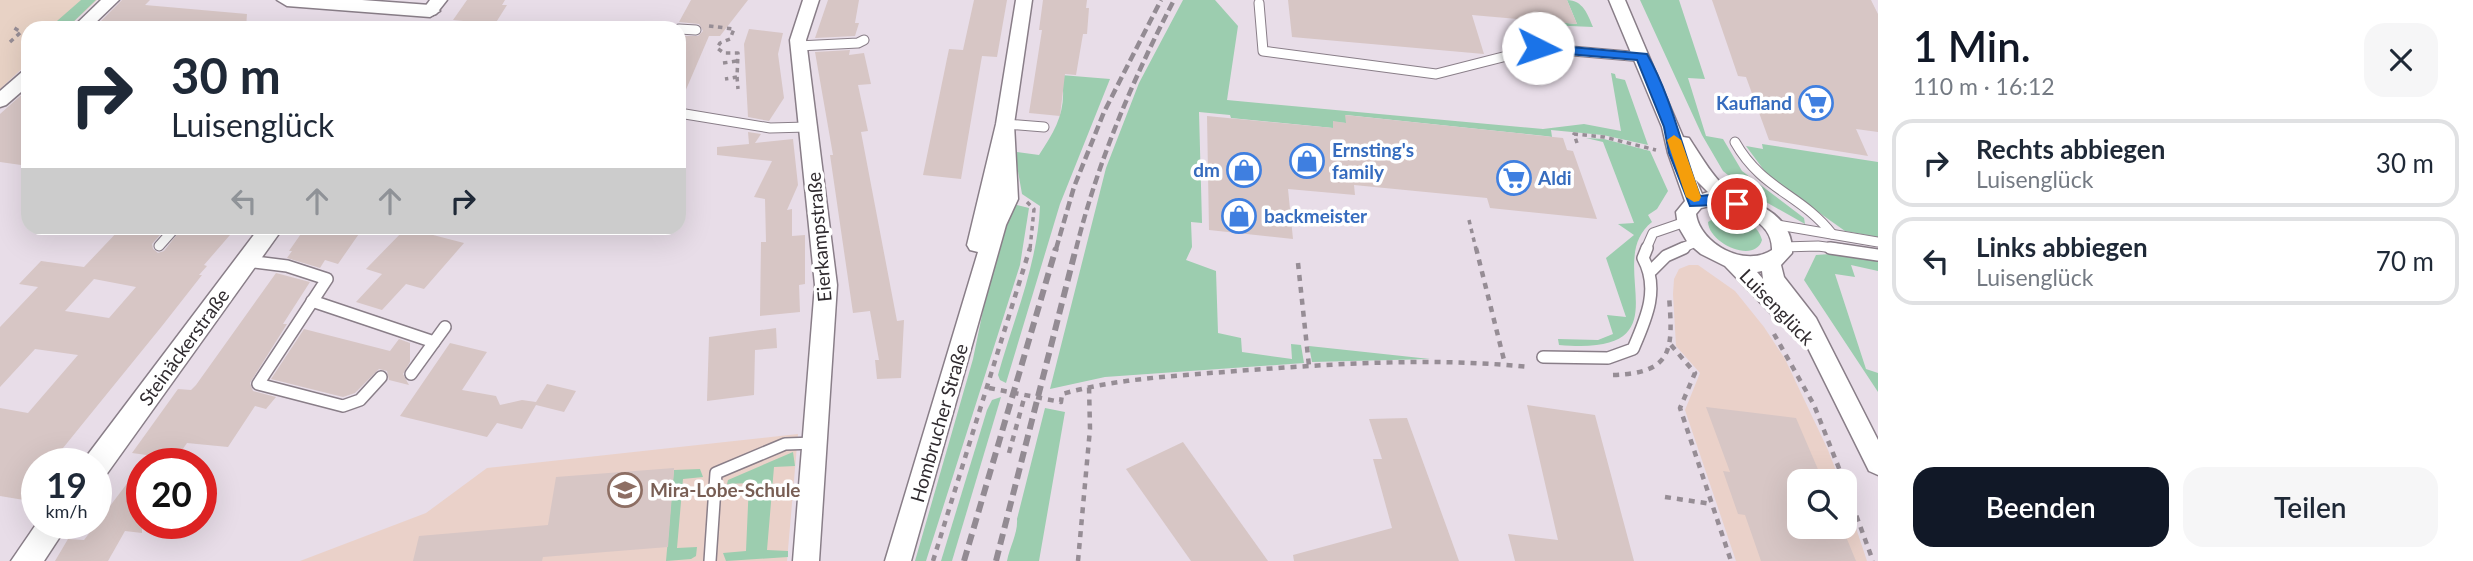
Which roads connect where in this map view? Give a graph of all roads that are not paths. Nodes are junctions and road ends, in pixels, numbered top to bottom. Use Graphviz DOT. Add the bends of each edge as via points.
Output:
graph roads {
  1 [pos="111,0"];
  2 [pos="287,0"];
  3 [pos="811,0"];
  4 [pos="1024,0"];
  5 [pos="1617,0"];
  6 [pos="1259,3"];
  7 [pos="435,6"];
  8 [pos="88,21"];
  9 [pos="423,21"];
  10 [pos="686,29"];
  11 [pos="696,30"];
  12 [pos="864,40"];
  13 [pos="798,47"];
  14 [pos="1642,57"];
  15 [pos="21,82"];
  16 [pos="0,101"];
  17 [pos="686,114"];
  18 [pos="1005,124"];
  19 [pos="807,127"];
  20 [pos="1044,127"];
  21 [pos="1671,127"];
  22 [pos="1735,142"];
  23 [pos="1727,201"];
  24 [pos="1695,202"];
  25 [pos="1685,222"];
  26 [pos="1772,224"];
  27 [pos="1832,234"];
  28 [pos="169,235"];
  29 [pos="266,235"];
  30 [pos="1698,241"];
  31 [pos="1878,242"];
  32 [pos="159,246"];
  33 [pos="1777,255"];
  34 [pos="1878,255"];
  35 [pos="247,261"];
  36 [pos="1733,261"];
  37 [pos="1652,270"];
  38 [pos="979,285"];
  39 [pos="312,301"];
  40 [pos="445,327"];
  41 [pos="434,342"];
  42 [pos="1821,353"];
  43 [pos="1543,357"];
  44 [pos="411,374"];
  45 [pos="381,377"];
  46 [pos="815,443"];
  47 [pos="109,448"];
  48 [pos="1878,464"];
  49 [pos="42,539"];
  50 [pos="26,561"];
  51 [pos="710,561"];
  52 [pos="806,561"];
  53 [pos="898,561"];
  1 -- 8 [label="street"];
  2 -- 7 [label="street"];
  3 -- 13 [label="street, Eierkampstraße"];
  4 -- 18 [label="street, Hombrucher Straße"];
  5 -- 14 [label="street"];
  6 -- 14 [label="lane" via="1264,51 1436,74 1538,48"];
  7 -- 9 [label="street"];
  10 -- 11 [label="lane"];
  12 -- 13 [label="lane"];
  13 -- 19 [label="street, Eierkampstraße"];
  14 -- 21 [label="street"];
  15 -- 16 [label="street"];
  17 -- 19 [label="lane" via="770,128"];
  18 -- 20 [label="lane"];
  18 -- 38 [label="street, Hombrucher Straße" via="976,250"];
  18 -- 38 [label="street, Hombrucher Straße" via="1007,199"];
  19 -- 46 [label="street, Eierkampstraße" via="826,285"];
  21 -- 23 [label="street"];
  21 -- 24 [label="street"];
  22 -- 27 [label="lane" via="1758,178 1823,220"];
  23 -- 24 [label="street"];
  23 -- 26 [label="street"];
  24 -- 25 [label="street" via="1686,212"];
  25 -- 30 [label="street, Luisenglück"];
  25 -- 37 [label="lane" via="1653,233 1643,258"];
  26 -- 27 [label="lane"];
  26 -- 33 [label="street, Luisenglück" via="1779,234"];
  27 -- 31 [label="lane"];
  28 -- 32 [label="lane"];
  29 -- 35 [label="street, Steinäckerstraße"];
  30 -- 36 [label="street, Luisenglück"];
  30 -- 37 [label="lane" via="1666,256"];
  33 -- 34 [label="lane, Luisenglück" via="1818,246"];
  33 -- 36 [label="street, Luisenglück" via="1755,264"];
  33 -- 42 [label="street, Luisenglück" via="1774,279 1808,324"];
  35 -- 39 [label="lane" via="287,266 327,279"];
  35 -- 47 [label="street, Steinäckerstraße"];
  36 -- 42 [label="street, Luisenglück"];
  37 -- 43 [label="lane" via="1650,312 1633,349 1608,358"];
  38 -- 53 [label="street, Hombrucher Straße"];
  39 -- 41 [label="lane"];
  39 -- 45 [label="lane" via="258,384 343,407 363,400"];
  40 -- 41 [label="lane"];
  41 -- 44 [label="lane"];
  42 -- 48 [label="street, Luisenglück"];
  46 -- 51 [label="lane" via="785,444 716,473"];
  46 -- 52 [label="street, Eierkampstraße"];
  49 -- 50 [label="street"];
}
